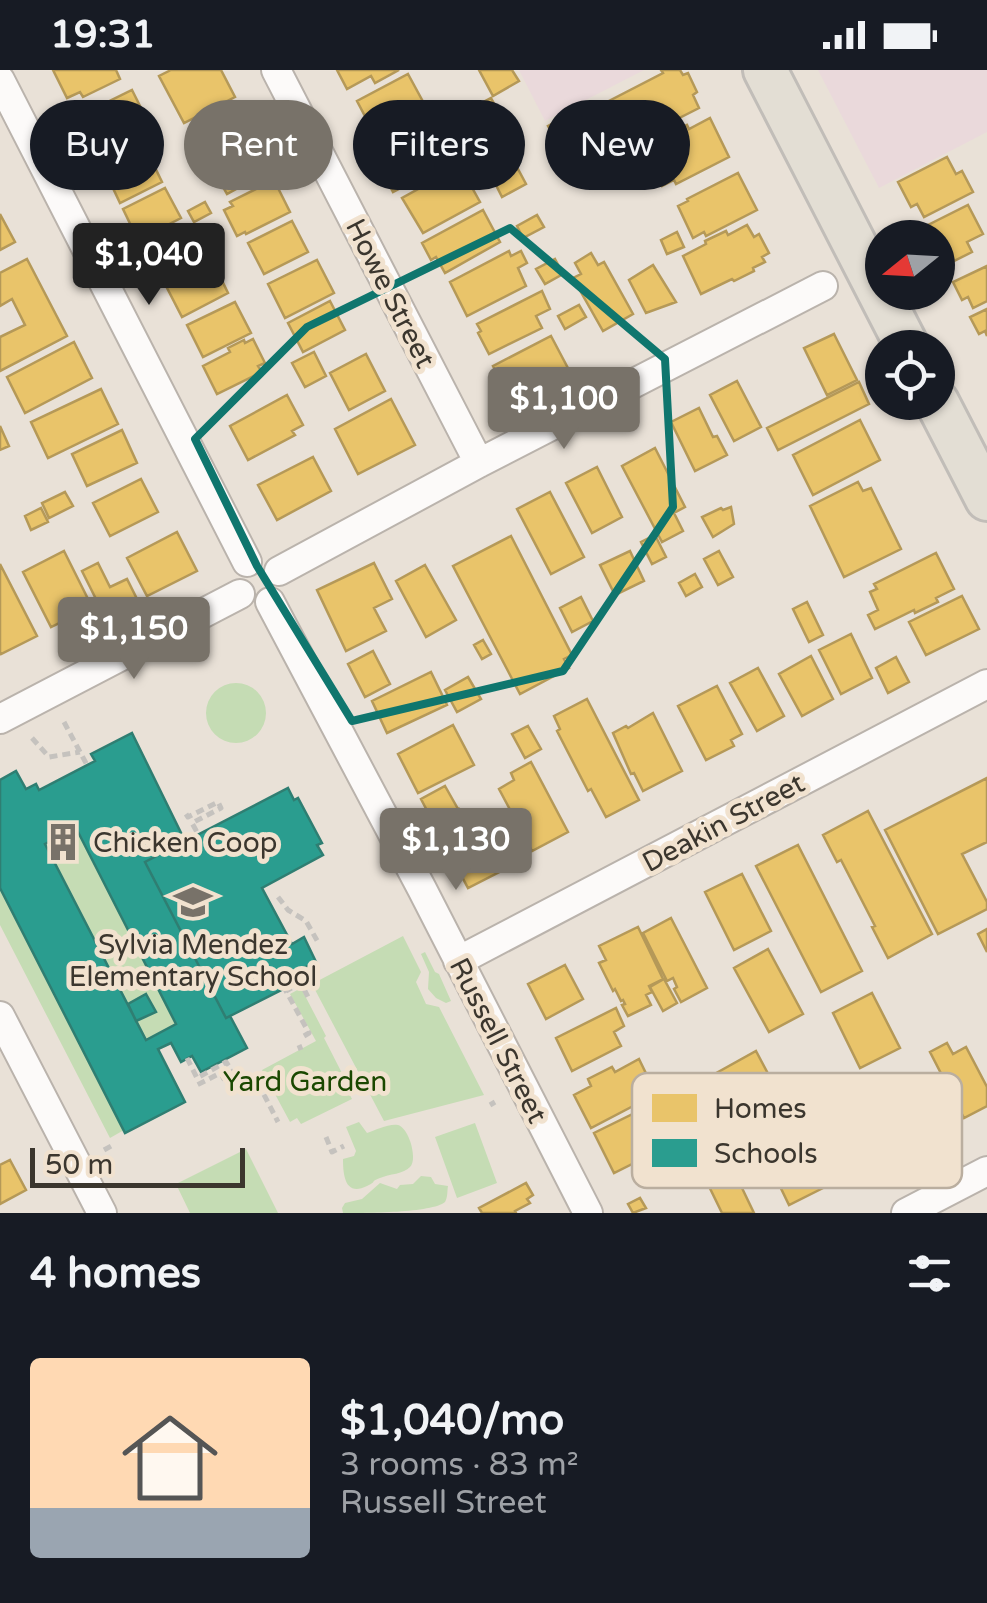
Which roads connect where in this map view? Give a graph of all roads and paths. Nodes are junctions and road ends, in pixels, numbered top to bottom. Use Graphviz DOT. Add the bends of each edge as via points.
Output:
graph roads {
  1 [pos="276,70"];
  2 [pos="766,70"];
  3 [pos="0,80"];
  4 [pos="823,286"];
  5 [pos="899,330"];
  6 [pos="945,420"];
  7 [pos="478,464"];
  8 [pos="987,499"];
  9 [pos="247,562"];
  10 [pos="279,571"];
  11 [pos="240,594"];
  12 [pos="270,602"];
  13 [pos="987,684"];
  14 [pos="0,718"];
  15 [pos="64,722"];
  16 [pos="32,738"];
  17 [pos="80,752"];
  18 [pos="86,765"];
  19 [pos="186,814"];
  20 [pos="198,834"];
  21 [pos="278,898"];
  22 [pos="319,944"];
  23 [pos="458,960"];
  24 [pos="308,997"];
  25 [pos="0,1016"];
  26 [pos="304,1036"];
  27 [pos="187,1058"];
  28 [pos="230,1068"];
  29 [pos="221,1080"];
  30 [pos="258,1083"];
  31 [pos="196,1085"];
  32 [pos="278,1122"];
  33 [pos="326,1137"];
  34 [pos="113,1144"];
  35 [pos="344,1146"];
  36 [pos="104,1150"];
  37 [pos="987,1171"];
  38 [pos="962,1184"];
  39 [pos="954,1188"];
  40 [pos="102,1213"];
  41 [pos="588,1213"];
  42 [pos="906,1213"];
  1 -- 7 [label="street, Howe Street"];
  2 -- 5 [label="main road"];
  3 -- 9 [label="street"];
  4 -- 7 [label="street"];
  6 -- 8 [label="main road"];
  7 -- 10 [label="street"];
  9 -- 10 [label="street" via="261,559"];
  9 -- 11 [label="street" via="238,573"];
  10 -- 12 [label="street" via="280,592"];
  11 -- 12 [label="street" via="256,604"];
  11 -- 14 [label="street"];
  12 -- 23 [label="street, Russell Street"];
  13 -- 23 [label="street, Deakin Street"];
  15 -- 17 [label="path"];
  16 -- 17 [label="path" via="49,757"];
  17 -- 18 [label="path"];
  19 -- 20 [label="path" via="218,802 221,808 192,824"];
  21 -- 22 [label="path" via="306,921"];
  23 -- 41 [label="street, Russell Street"];
  24 -- 26 [label="path" via="301,984 286,991 309,1033"];
  25 -- 40 [label="street"];
  27 -- 28 [label="path" via="197,1078 226,1062"];
  28 -- 29 [label="path"];
  28 -- 31 [label="path"];
  30 -- 32 [label="path"];
  33 -- 35 [label="path" via="332,1152"];
  34 -- 36 [label="path"];
  37 -- 38 [label="street"];
  39 -- 42 [label="street"];
}
